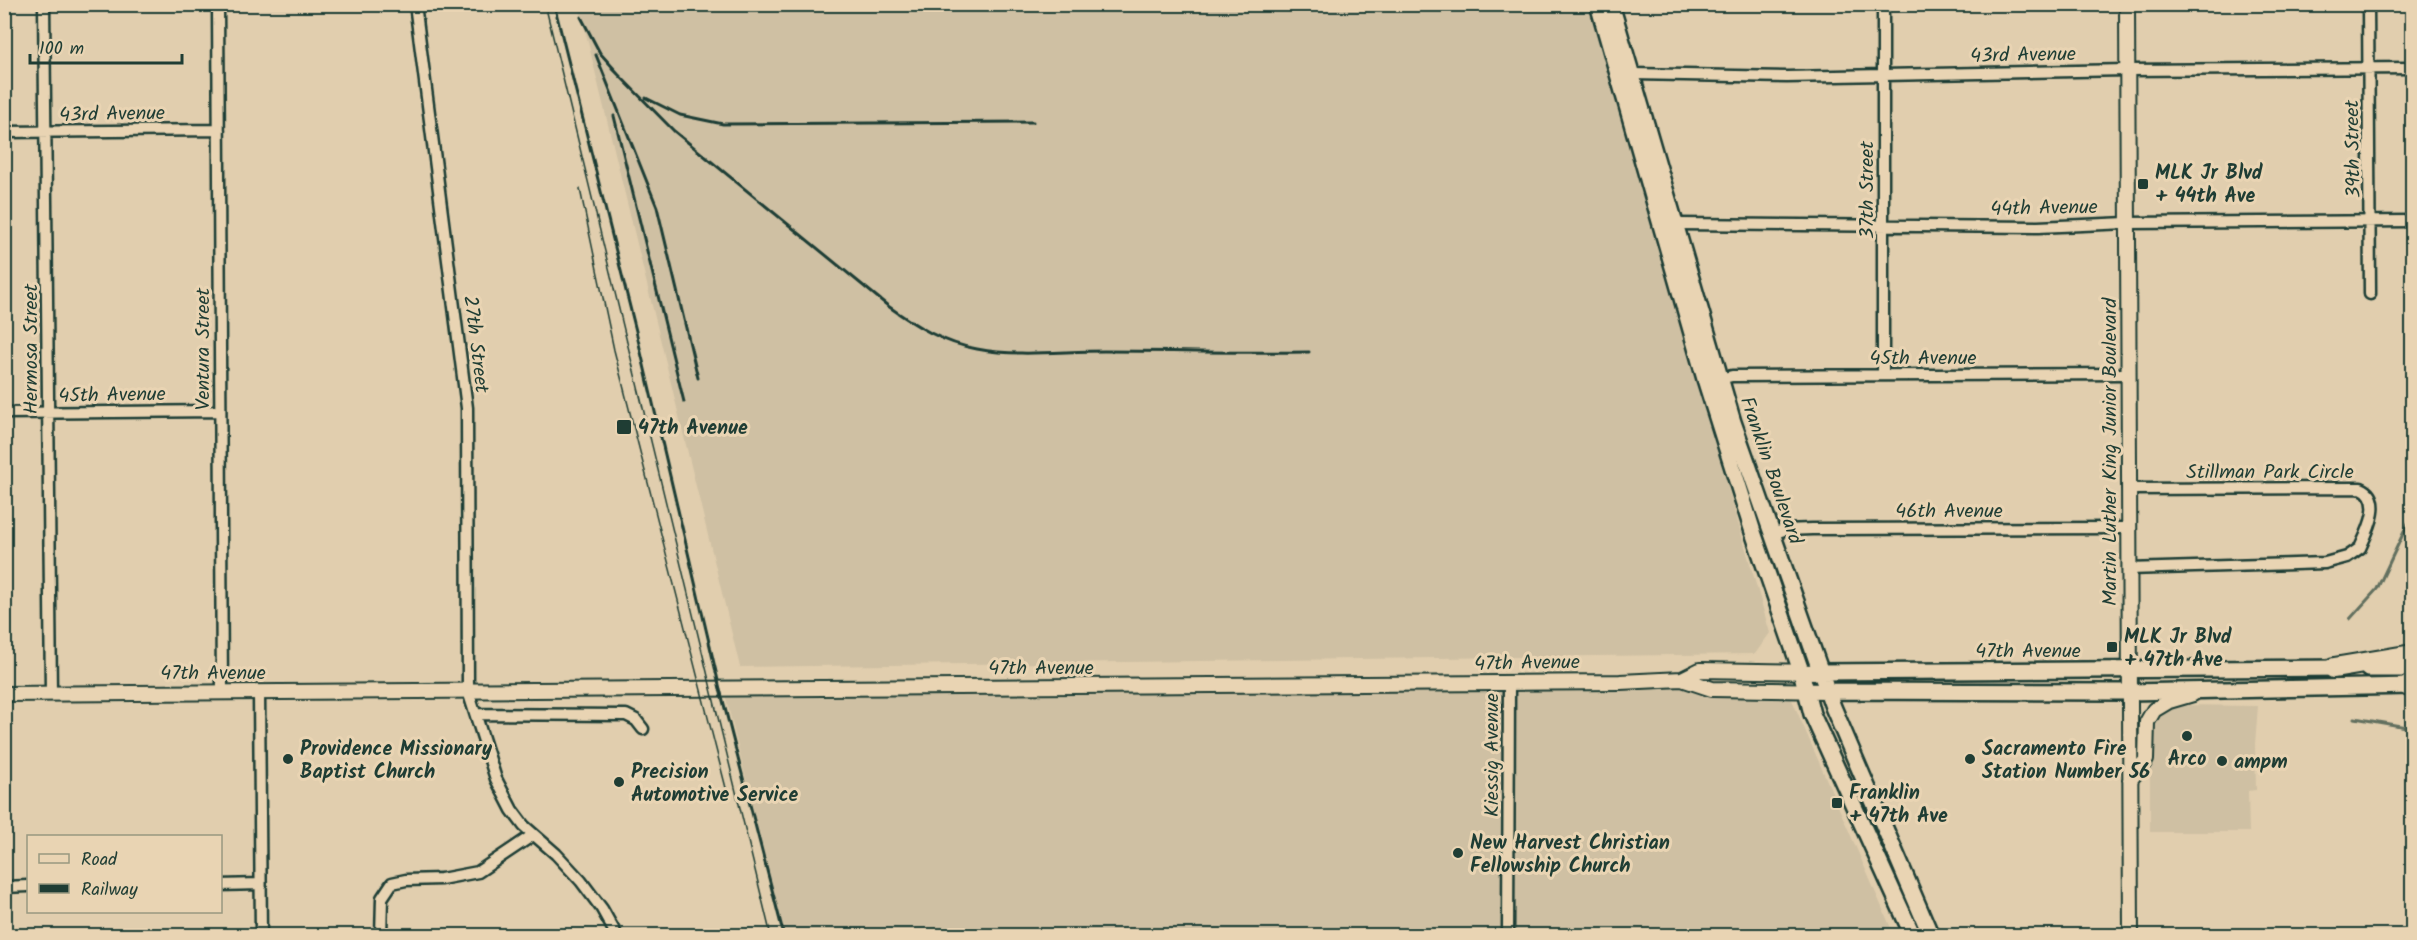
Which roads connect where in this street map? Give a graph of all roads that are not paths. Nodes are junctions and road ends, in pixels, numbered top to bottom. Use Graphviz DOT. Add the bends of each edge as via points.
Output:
graph roads {
  1 [pos="44,4"];
  2 [pos="218,4"];
  3 [pos="415,4"];
  4 [pos="1598,4"];
  5 [pos="1611,4"];
  6 [pos="1883,4"];
  7 [pos="2127,4"];
  8 [pos="2368,4"];
  9 [pos="2412,68"];
  10 [pos="2369,69"];
  11 [pos="2127,70"];
  12 [pos="1633,74"];
  13 [pos="1883,75"];
  14 [pos="219,130"];
  15 [pos="4,132"];
  16 [pos="46,132"];
  17 [pos="2370,221"];
  18 [pos="2412,221"];
  19 [pos="2127,223"];
  20 [pos="1677,224"];
  21 [pos="1884,227"];
  22 [pos="2370,294"];
  23 [pos="1702,319"];
  24 [pos="2127,374"];
  25 [pos="1883,375"];
  26 [pos="1720,379"];
  27 [pos="220,411"];
  28 [pos="4,413"];
  29 [pos="49,413"];
  30 [pos="1719,424"];
  31 [pos="2128,489"];
  32 [pos="1761,502"];
  33 [pos="2128,528"];
  34 [pos="1772,534"];
  35 [pos="2128,569"];
  36 [pos="2412,655"];
  37 [pos="2334,668"];
  38 [pos="2130,670"];
  39 [pos="1801,671"];
  40 [pos="1820,672"];
  41 [pos="1682,679"];
  42 [pos="2412,682"];
  43 [pos="1509,683"];
  44 [pos="2209,690"];
  45 [pos="468,691"];
  46 [pos="1806,691"];
  47 [pos="1827,691"];
  48 [pos="259,692"];
  49 [pos="2130,692"];
  50 [pos="222,693"];
  51 [pos="4,694"];
  52 [pos="51,694"];
  53 [pos="476,714"];
  54 [pos="643,729"];
  55 [pos="2130,780"];
  56 [pos="533,835"];
  57 [pos="222,885"];
  58 [pos="260,885"];
  59 [pos="27,886"];
  60 [pos="4,887"];
  61 [pos="261,936"];
  62 [pos="381,936"];
  63 [pos="617,936"];
  64 [pos="1508,936"];
  65 [pos="1913,936"];
  66 [pos="1931,936"];
  67 [pos="2131,936"];
  1 -- 16 [label="street, Hermosa Street"];
  2 -- 14 [label="street, Ventura Street"];
  3 -- 45 [label="street, 27th Street" via="467,408"];
  4 -- 30 [label="main road, Franklin Boulevard"];
  5 -- 12 [label="main road, Franklin Boulevard"];
  6 -- 13 [label="street, 37th Street"];
  7 -- 11 [label="street, Martin Luther King Junior Boulevard"];
  8 -- 10 [label="street, 39th Street"];
  9 -- 10 [label="street, 43rd Avenue"];
  10 -- 11 [label="street, 43rd Avenue"];
  10 -- 17 [label="street, 39th Street"];
  11 -- 13 [label="street, 43rd Avenue"];
  11 -- 19 [label="street, Martin Luther King Junior Boulevard"];
  12 -- 13 [label="street, 43rd Avenue"];
  12 -- 20 [label="main road, Franklin Boulevard"];
  13 -- 21 [label="street, 37th Street"];
  14 -- 16 [label="street, 43rd Avenue"];
  14 -- 27 [label="street, Ventura Street"];
  15 -- 16 [label="street, 43rd Avenue"];
  16 -- 29 [label="street, Hermosa Street"];
  17 -- 18 [label="street, 44th Avenue"];
  17 -- 19 [label="street, 44th Avenue"];
  17 -- 22 [label="street, 39th Street"];
  19 -- 21 [label="street, 44th Avenue"];
  19 -- 24 [label="street, Martin Luther King Junior Boulevard"];
  20 -- 21 [label="street, 44th Avenue"];
  20 -- 23 [label="main road, Franklin Boulevard"];
  21 -- 25 [label="street, 37th Street"];
  23 -- 26 [label="main road, Franklin Boulevard"];
  23 -- 30 [label="main road" via="1701,344 1720,401"];
  24 -- 25 [label="street, 45th Avenue"];
  24 -- 31 [label="street, Martin Luther King Junior Boulevard"];
  25 -- 26 [label="street, 45th Avenue"];
  26 -- 32 [label="main road, Franklin Boulevard"];
  27 -- 29 [label="street, 45th Avenue"];
  27 -- 50 [label="street, Ventura Street"];
  28 -- 29 [label="street, 45th Avenue"];
  29 -- 52 [label="street, Hermosa Street"];
  30 -- 32 [label="main road" via="1730,438 1747,487"];
  30 -- 39 [label="main road, Franklin Boulevard"];
  31 -- 33 [label="street, Martin Luther King Junior Boulevard"];
  31 -- 35 [label="street, Stillman Park Circle" via="2361,488 2370,494 2374,504 2360,548 2348,557 2325,564"];
  32 -- 34 [label="main road, Franklin Boulevard"];
  33 -- 34 [label="street, 46th Avenue" via="1803,529"];
  33 -- 35 [label="street, Martin Luther King Junior Boulevard"];
  34 -- 40 [label="main road, Franklin Boulevard"];
  35 -- 38 [label="street, Martin Luther King Junior Boulevard"];
  36 -- 37 [label="highway"];
  37 -- 38 [label="main road, 47th Avenue"];
  37 -- 42 [label="main road, 47th Avenue"];
  38 -- 40 [label="main road, 47th Avenue"];
  38 -- 49 [label="street, Martin Luther King Junior Boulevard"];
  39 -- 40 [label="street, 47th Avenue"];
  39 -- 41 [label="street, 47th Avenue" via="1700,670"];
  39 -- 46 [label="main road, Franklin Boulevard"];
  40 -- 47 [label="main road, Franklin Boulevard"];
  41 -- 43 [label="street, 47th Avenue"];
  41 -- 46 [label="street, 47th Avenue" via="1712,689"];
  42 -- 44 [label="main road, 47th Avenue"];
  43 -- 45 [label="street, 47th Avenue"];
  43 -- 64 [label="street, Kiessig Avenue"];
  44 -- 49 [label="main road, 47th Avenue"];
  44 -- 55 [label="street" via="2169,701 2154,710 2147,722 2146,760"];
  45 -- 48 [label="street, 47th Avenue"];
  45 -- 53 [label="street, 27th Street"];
  46 -- 47 [label="street, 47th Avenue"];
  46 -- 65 [label="main road, Franklin Boulevard" via="1812,714"];
  47 -- 49 [label="main road, 47th Avenue"];
  47 -- 66 [label="main road, Franklin Boulevard"];
  48 -- 50 [label="street, 47th Avenue"];
  48 -- 58 [label="street"];
  49 -- 55 [label="street, Martin Luther King Junior Boulevard"];
  50 -- 52 [label="street, 47th Avenue"];
  51 -- 52 [label="street, 47th Avenue"];
  53 -- 54 [label="street" via="626,715"];
  53 -- 56 [label="street, 27th Street" via="502,794"];
  55 -- 67 [label="street, Martin Luther King Junior Boulevard"];
  56 -- 62 [label="street" via="478,872 392,884 381,898"];
  56 -- 63 [label="street, 27th Street" via="576,875"];
  57 -- 58 [label="street"];
  58 -- 61 [label="street"];
  59 -- 60 [label="street"];
}
